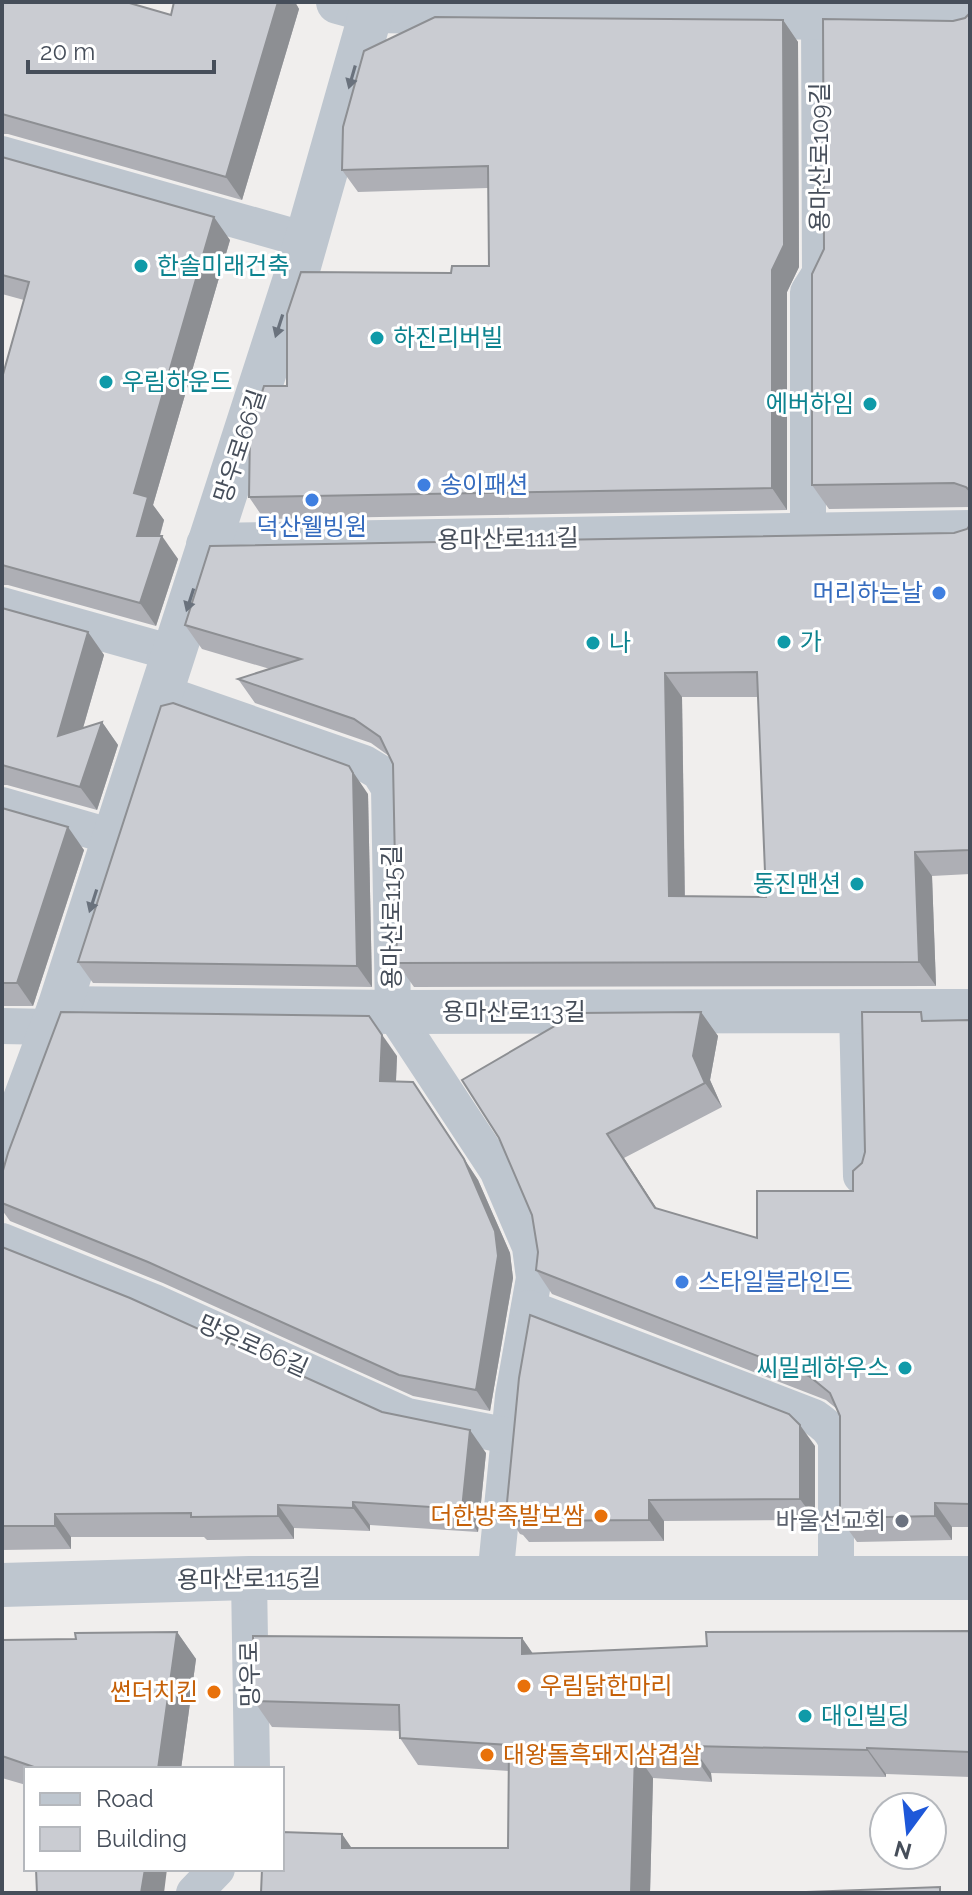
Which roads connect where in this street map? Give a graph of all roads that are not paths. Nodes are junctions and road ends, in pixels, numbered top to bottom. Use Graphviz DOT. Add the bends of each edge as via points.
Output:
graph roads {
  1 [pos="361,5"];
  2 [pos="819,17"];
  3 [pos="970,20"];
  4 [pos="2,154"];
  5 [pos="306,240"];
  6 [pos="970,532"];
  7 [pos="808,534"];
  8 [pos="208,545"];
  9 [pos="2,605"];
  10 [pos="166,672"];
  11 [pos="2,805"];
  12 [pos="113,837"];
  13 [pos="857,1011"];
  14 [pos="970,1011"];
  15 [pos="393,1012"];
  16 [pos="56,1017"];
  17 [pos="2,1026"];
  18 [pos="2,1161"];
  19 [pos="861,1176"];
  20 [pos="2,1241"];
  21 [pos="529,1308"];
  22 [pos="509,1436"];
  23 [pos="249,1578"];
  24 [pos="495,1578"];
  25 [pos="970,1578"];
  26 [pos="836,1579"];
  27 [pos="2,1585"];
  28 [pos="252,1767"];
  29 [pos="215,1871"];
  30 [pos="194,1893"];
  1 -- 2 [label="street"];
  1 -- 5 [label="street, 망우로66길, one-way"];
  2 -- 3 [label="street"];
  2 -- 7 [label="lane, 용마산로109길" via="820,273 808,292"];
  4 -- 5 [label="lane"];
  5 -- 8 [label="street, 망우로66길, one-way"];
  6 -- 7 [label="street, 용마산로111길"];
  7 -- 8 [label="street, 용마산로111길"];
  8 -- 10 [label="street, 망우로66길, one-way"];
  9 -- 10 [label="lane"];
  10 -- 12 [label="street, 망우로66길"];
  10 -- 15 [label="lane, 용마산로115길" via="364,763 385,779 391,800"];
  11 -- 12 [label="lane"];
  12 -- 16 [label="street, 망우로66길, one-way"];
  13 -- 14 [label="street, 용마산로113길"];
  13 -- 15 [label="street, 용마산로113길"];
  13 -- 19 [label="lane"];
  15 -- 16 [label="street, 용마산로113길"];
  15 -- 21 [label="lane, 용마산로115길" via="497,1170 530,1247 534,1278"];
  16 -- 17 [label="lane"];
  16 -- 18 [label="street, 망우로66길"];
  20 -- 22 [label="lane, 망우로66길" via="168,1308 407,1416"];
  21 -- 22 [label="lane, 용마산로115길"];
  21 -- 26 [label="lane" via="823,1423 836,1441"];
  22 -- 24 [label="lane, 용마산로115길"];
  23 -- 24 [label="street, 용마산로115길"];
  23 -- 27 [label="street, 용마산로115길"];
  23 -- 28 [label="lane, 망우로"];
  24 -- 26 [label="street, 용마산로115길"];
  25 -- 26 [label="street, 용마산로115길"];
  29 -- 30 [label="lane"];
}
